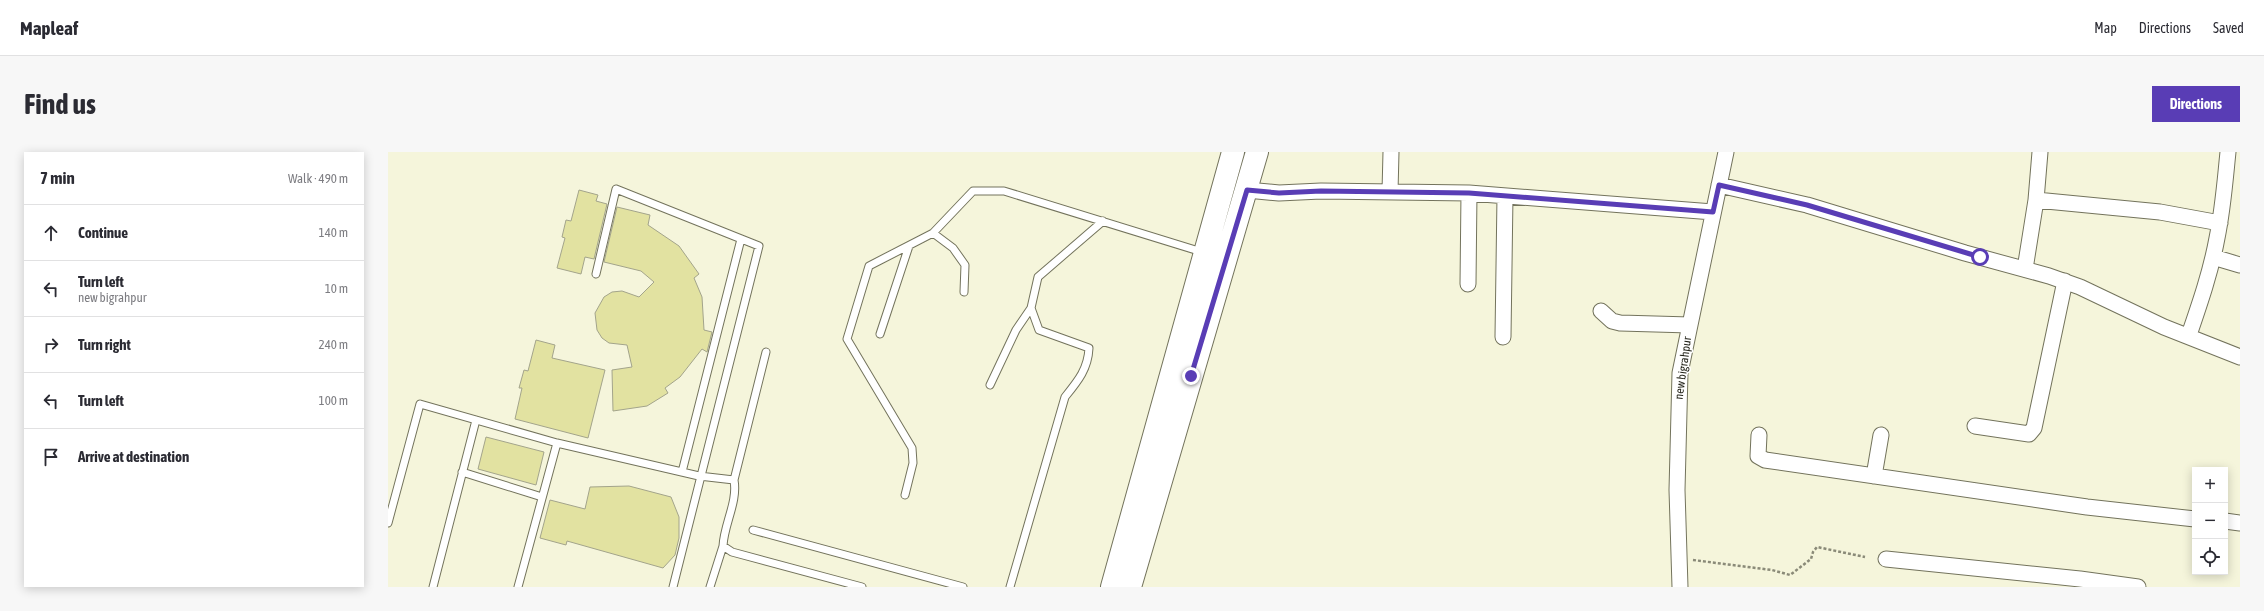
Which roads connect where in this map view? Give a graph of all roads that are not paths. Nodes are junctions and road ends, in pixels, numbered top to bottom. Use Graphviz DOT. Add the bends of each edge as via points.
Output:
graph roads {
  1 [pos="1233,152"];
  2 [pos="1257,152"];
  3 [pos="1391,152"];
  4 [pos="1726,152"];
  5 [pos="2040,152"];
  6 [pos="2228,152"];
  7 [pos="2233,167"];
  8 [pos="1719,185"];
  9 [pos="1247,190"];
  10 [pos="1390,192"];
  11 [pos="1469,193"];
  12 [pos="1505,196"];
  13 [pos="2036,200"];
  14 [pos="1713,212"];
  15 [pos="1103,221"];
  16 [pos="2220,223"];
  17 [pos="933,233"];
  18 [pos="741,239"];
  19 [pos="909,246"];
  20 [pos="1216,255"];
  21 [pos="2213,256"];
  22 [pos="2240,265"];
  23 [pos="2025,269"];
  24 [pos="596,274"];
  25 [pos="2065,281"];
  26 [pos="1468,284"];
  27 [pos="964,292"];
  28 [pos="1032,308"];
  29 [pos="1601,311"];
  30 [pos="1690,325"];
  31 [pos="880,334"];
  32 [pos="2189,335"];
  33 [pos="1503,337"];
  34 [pos="766,352"];
  35 [pos="2240,357"];
  36 [pos="990,385"];
  37 [pos="476,420"];
  38 [pos="1975,426"];
  39 [pos="1759,435"];
  40 [pos="1881,435"];
  41 [pos="557,443"];
  42 [pos="462,472"];
  43 [pos="682,472"];
  44 [pos="699,476"];
  45 [pos="1874,476"];
  46 [pos="734,480"];
  47 [pos="905,495"];
  48 [pos="542,498"];
  49 [pos="2192,519"];
  50 [pos="2228,521"];
  51 [pos="2240,522"];
  52 [pos="388,523"];
  53 [pos="753,530"];
  54 [pos="723,546"];
  55 [pos="1886,559"];
  56 [pos="432,587"];
  57 [pos="518,587"];
  58 [pos="673,587"];
  59 [pos="710,587"];
  60 [pos="862,587"];
  61 [pos="963,587"];
  62 [pos="1010,587"];
  63 [pos="1112,587"];
  64 [pos="1130,587"];
  65 [pos="1680,587"];
  66 [pos="2138,587"];
  1 -- 20 [label="main road"];
  2 -- 9 [label="main road"];
  3 -- 10 [label="street"];
  4 -- 8 [label="street, new bigrahpur"];
  5 -- 13 [label="street"];
  6 -- 7 [label="street"];
  7 -- 16 [label="street"];
  8 -- 14 [label="street, new bigrahpur"];
  8 -- 23 [label="street" via="1807,205"];
  9 -- 10 [label="street" via="1279,193"];
  9 -- 20 [label="main road"];
  10 -- 11 [label="street"];
  11 -- 12 [label="street"];
  11 -- 26 [label="street"];
  12 -- 14 [label="street"];
  12 -- 33 [label="street"];
  13 -- 16 [label="street" via="2160,212"];
  13 -- 23 [label="street"];
  14 -- 30 [label="street, new bigrahpur"];
  15 -- 17 [label="lane" via="1004,191 973,191"];
  15 -- 20 [label="lane"];
  15 -- 28 [label="lane" via="1038,277"];
  16 -- 21 [label="street"];
  17 -- 19 [label="lane"];
  17 -- 27 [label="lane" via="953,248 965,265"];
  18 -- 24 [label="lane" via="616,189"];
  18 -- 43 [label="lane"];
  18 -- 44 [label="lane" via="759,246"];
  19 -- 31 [label="lane"];
  19 -- 47 [label="lane" via="868,266 847,339 912,448 913,463"];
  20 -- 63 [label="main road"];
  20 -- 64 [label="main road"];
  21 -- 22 [label="street"];
  21 -- 32 [label="street"];
  23 -- 25 [label="street"];
  25 -- 32 [label="street"];
  25 -- 38 [label="street" via="2034,428 2030,434"];
  28 -- 36 [label="lane" via="1016,330"];
  28 -- 62 [label="lane" via="1039,330 1089,348 1088,361 1083,374 1065,397"];
  29 -- 30 [label="street" via="1612,321 1620,323"];
  30 -- 65 [label="street, new bigrahpur" via="1682,358 1679,390 1676,490"];
  32 -- 35 [label="street"];
  34 -- 46 [label="lane"];
  37 -- 41 [label="lane"];
  37 -- 42 [label="lane"];
  37 -- 52 [label="lane" via="420,404"];
  39 -- 45 [label="street" via="1758,456 1765,460"];
  40 -- 45 [label="street"];
  41 -- 43 [label="lane"];
  41 -- 48 [label="lane"];
  42 -- 48 [label="lane"];
  42 -- 56 [label="lane"];
  43 -- 44 [label="lane"];
  44 -- 46 [label="lane"];
  44 -- 58 [label="lane"];
  45 -- 49 [label="street" via="2087,507"];
  46 -- 54 [label="lane" via="736,489"];
  48 -- 57 [label="lane"];
  50 -- 51 [label="street"];
  53 -- 61 [label="lane"];
  54 -- 59 [label="lane"];
  54 -- 60 [label="lane" via="732,552"];
  55 -- 66 [label="street"];
}
